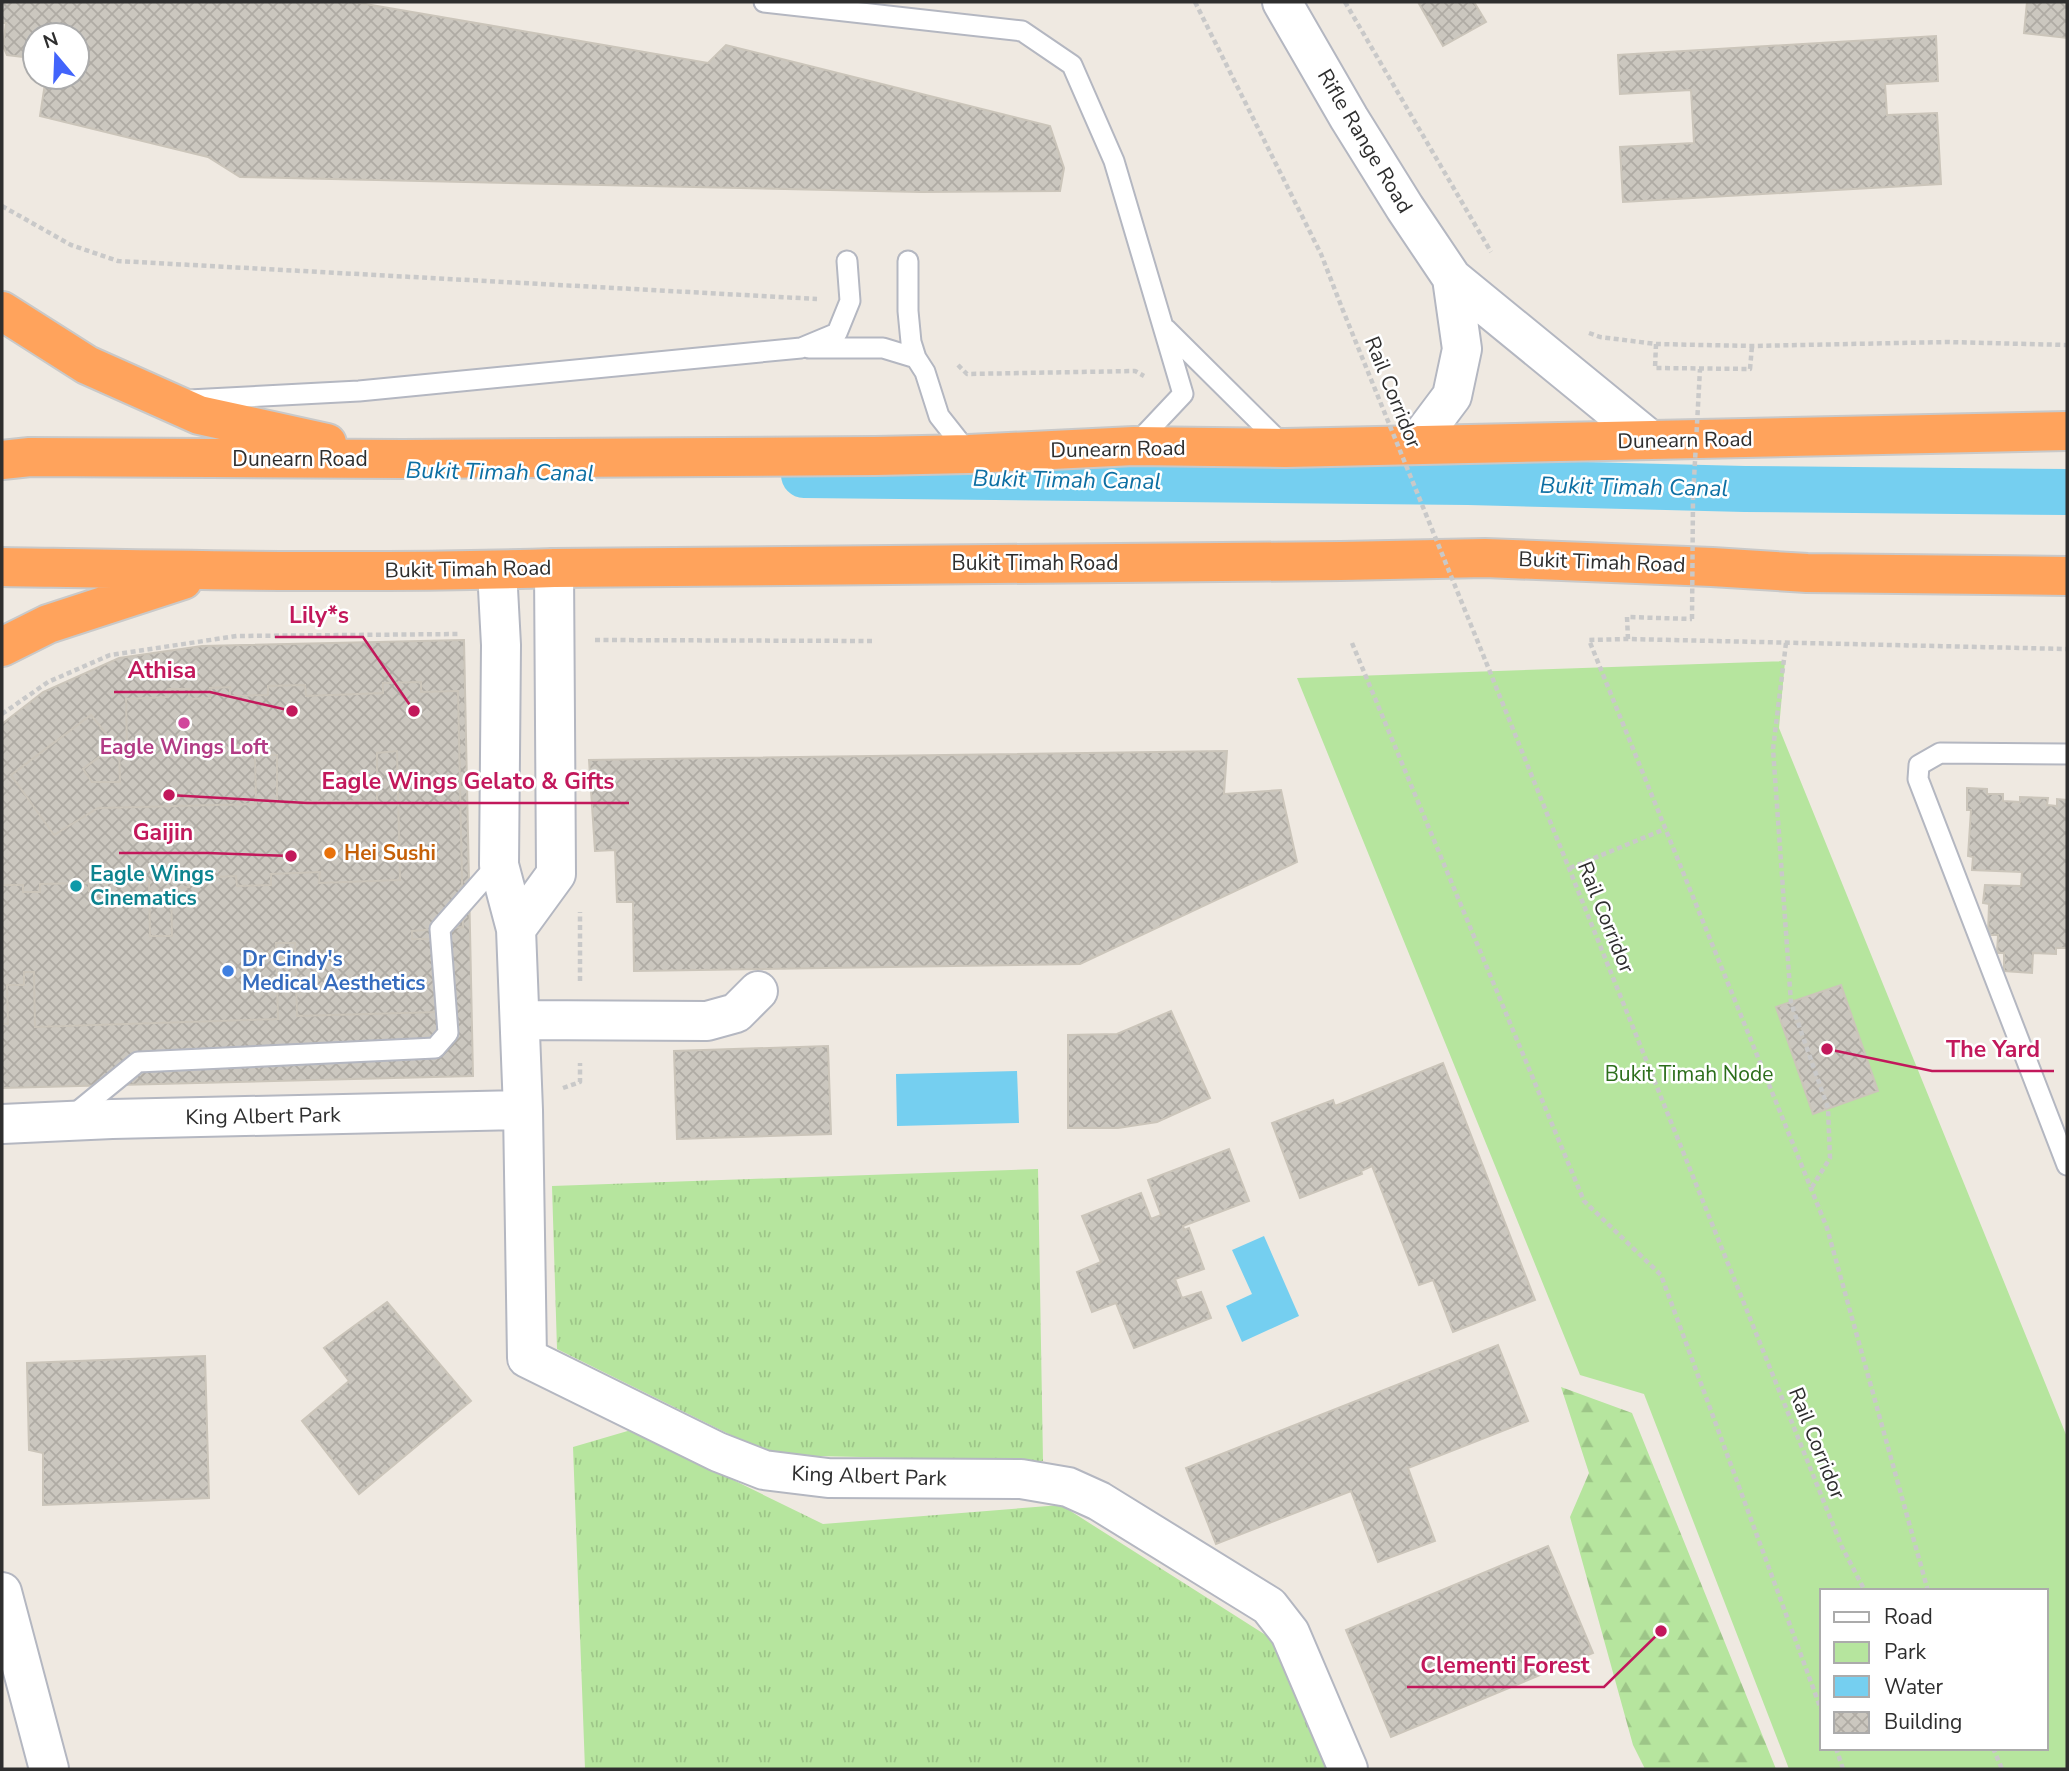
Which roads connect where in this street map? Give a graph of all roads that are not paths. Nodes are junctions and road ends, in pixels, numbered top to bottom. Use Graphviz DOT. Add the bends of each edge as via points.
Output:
graph roads {
  1 [pos="764,2"];
  2 [pos="1282,2"];
  3 [pos="847,261"];
  4 [pos="908,261"];
  5 [pos="1452,278"];
  6 [pos="2,311"];
  7 [pos="801,348"];
  8 [pos="916,358"];
  9 [pos="1183,394"];
  10 [pos="167,401"];
  11 [pos="2067,431"];
  12 [pos="1650,440"];
  13 [pos="1416,444"];
  14 [pos="1134,446"];
  15 [pos="1285,448"];
  16 [pos="969,454"];
  17 [pos="403,459"];
  18 [pos="2,460"];
  19 [pos="2,567"];
  20 [pos="554,568"];
  21 [pos="212,570"];
  22 [pos="497,570"];
  23 [pos="2057,579"];
  24 [pos="2,647"];
  25 [pos="2067,754"];
  26 [pos="501,759"];
  27 [pos="556,759"];
  28 [pos="500,861"];
  29 [pos="516,929"];
  30 [pos="758,991"];
  31 [pos="520,1020"];
  32 [pos="523,1110"];
  33 [pos="65,1122"];
  34 [pos="2,1124"];
  35 [pos="2067,1165"];
  36 [pos="2,1592"];
  37 [pos="49,1769"];
  38 [pos="1348,1769"];
  1 -- 9 [label="lane" via="1022,31 1072,65 1114,161"];
  2 -- 5 [label="street, Rifle Range Road" via="1391,186"];
  3 -- 7 [label="lane" via="850,301 837,333"];
  4 -- 8 [label="lane" via="908,311"];
  5 -- 12 [label="street, Rifle Range Road"];
  5 -- 13 [label="street, Rifle Range Road" via="1462,349 1452,396"];
  6 -- 10 [label="highway" via="87,365"];
  7 -- 8 [label="lane" via="883,348"];
  7 -- 10 [label="lane" via="359,391"];
  8 -- 16 [label="lane" via="939,416"];
  9 -- 14 [label="lane"];
  9 -- 15 [label="lane" via="1166,329"];
  10 -- 17 [label="highway" via="199,415"];
  11 -- 12 [label="highway, Dunearn Road"];
  12 -- 13 [label="highway, Dunearn Road"];
  13 -- 15 [label="highway, Dunearn Road"];
  14 -- 15 [label="highway, Dunearn Road"];
  14 -- 16 [label="highway, Dunearn Road"];
  16 -- 17 [label="highway, Dunearn Road"];
  17 -- 18 [label="highway, Dunearn Road"];
  19 -- 21 [label="highway, Bukit Timah Road"];
  20 -- 22 [label="highway, Bukit Timah Road"];
  20 -- 23 [label="highway, Bukit Timah Road" via="1485,558"];
  20 -- 27 [label="street"];
  21 -- 22 [label="highway, Bukit Timah Road"];
  21 -- 24 [label="highway" via="48,624"];
  22 -- 26 [label="street, King Albert Park"];
  25 -- 35 [label="lane" via="1940,753 1919,765 1918,779"];
  26 -- 27 [label="street"];
  26 -- 28 [label="street, King Albert Park"];
  27 -- 29 [label="street" via="555,874"];
  28 -- 29 [label="street, King Albert Park"];
  28 -- 33 [label="lane" via="440,929 448,1033 435,1048 138,1062"];
  29 -- 31 [label="street, King Albert Park"];
  30 -- 31 [label="street" via="736,1013 707,1021"];
  31 -- 32 [label="street, King Albert Park"];
  32 -- 33 [label="street, King Albert Park"];
  32 -- 38 [label="street, King Albert Park" via="527,1357 718,1452 764,1470 828,1478 1021,1479 1068,1487 1099,1501 1269,1606 1290,1633"];
  33 -- 34 [label="street, King Albert Park"];
  36 -- 37 [label="street"];
}
